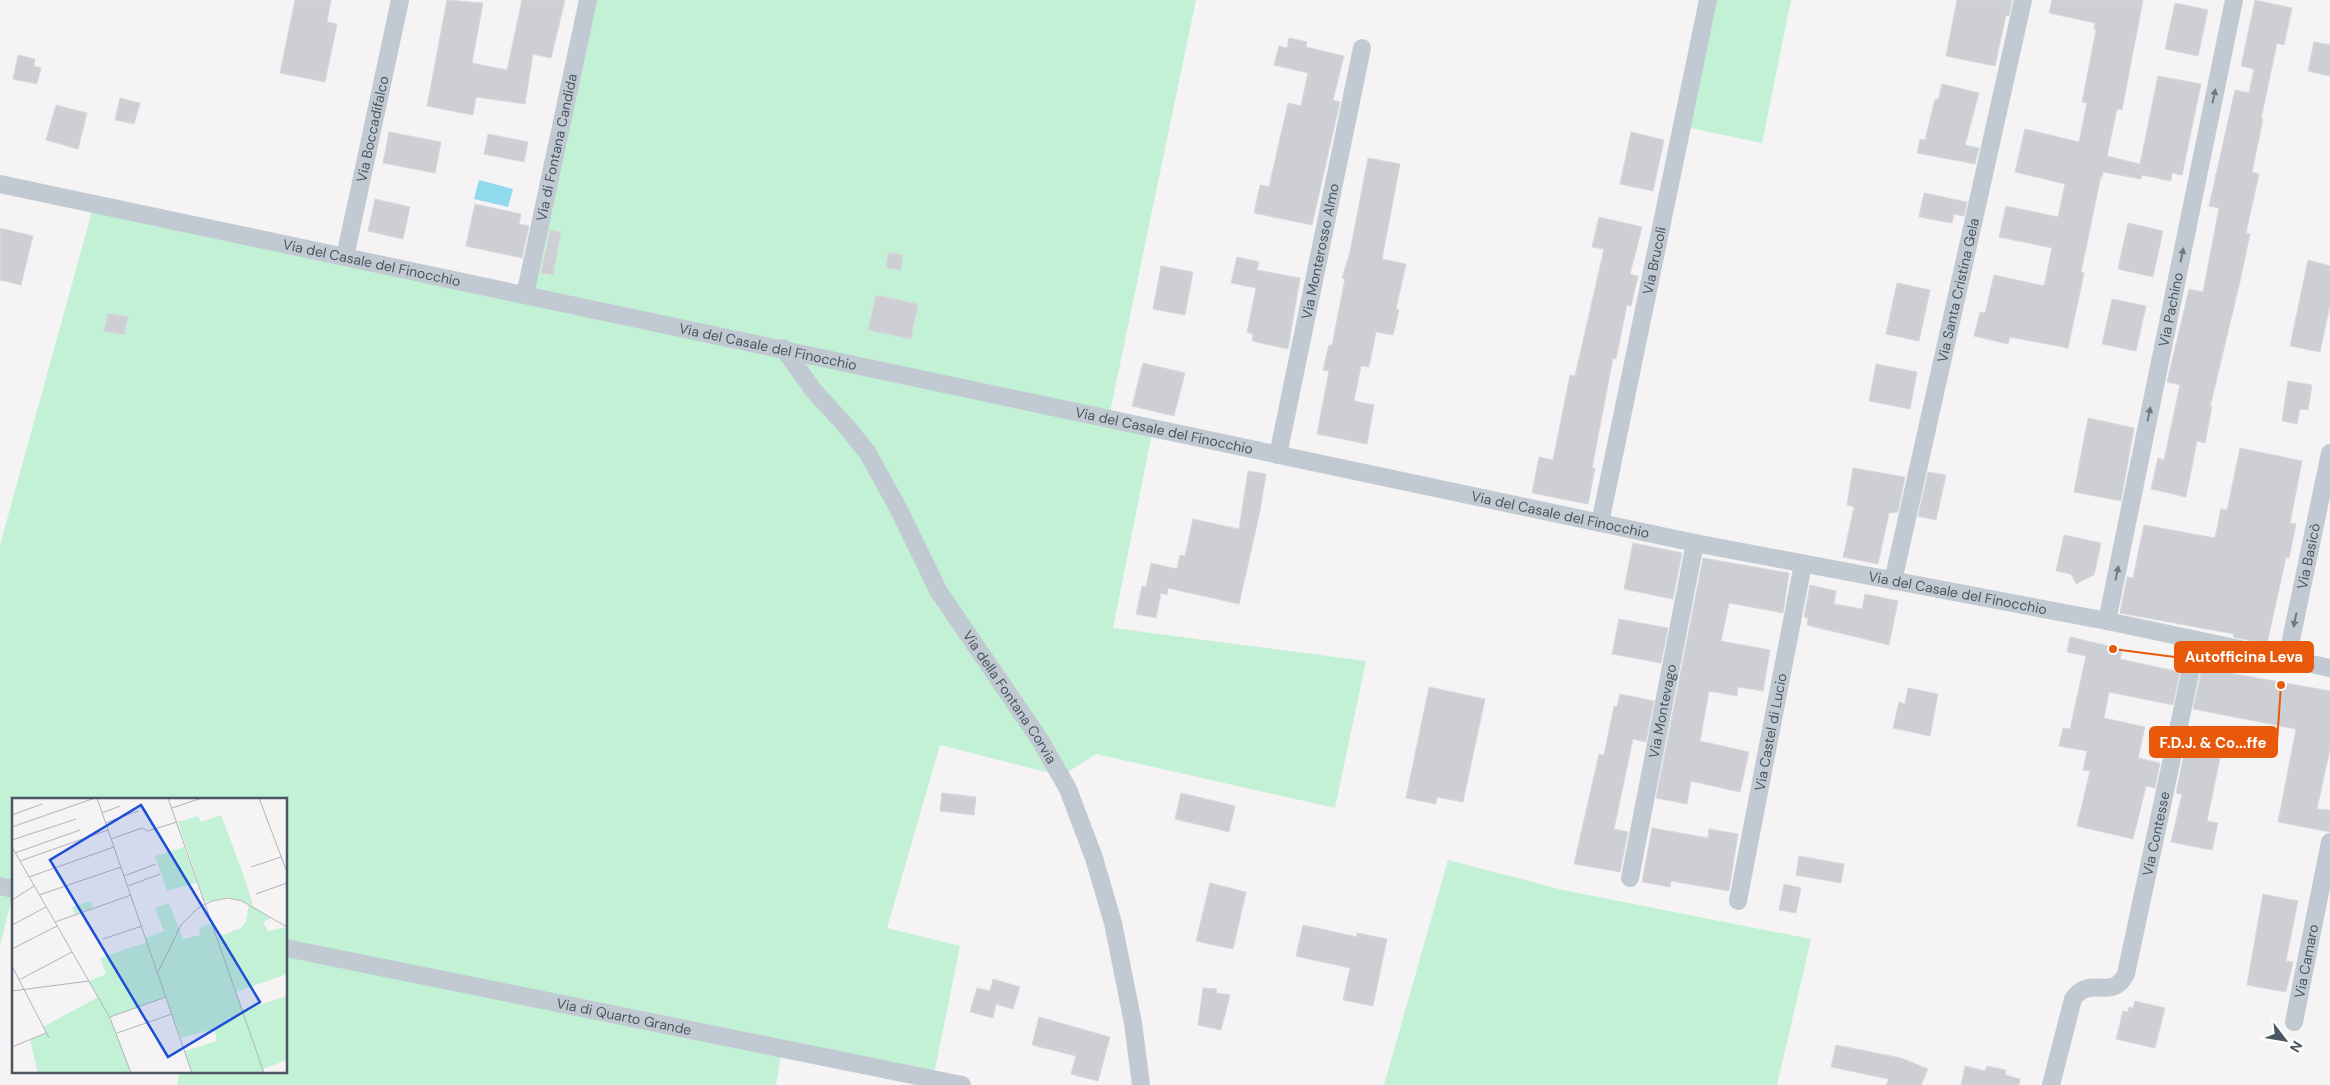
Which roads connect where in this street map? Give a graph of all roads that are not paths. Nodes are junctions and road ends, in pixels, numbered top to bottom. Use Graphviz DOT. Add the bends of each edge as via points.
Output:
graph roads {
  1 [pos="400,0"];
  2 [pos="588,0"];
  3 [pos="1708,0"];
  4 [pos="2023,0"];
  5 [pos="2234,0"];
  6 [pos="1362,48"];
  7 [pos="0,184"];
  8 [pos="345,257"];
  9 [pos="525,295"];
  10 [pos="783,348"];
  11 [pos="2330,453"];
  12 [pos="1278,455"];
  13 [pos="1600,523"];
  14 [pos="1695,543"];
  15 [pos="1803,564"];
  16 [pos="1893,581"];
  17 [pos="2107,621"];
  18 [pos="2197,641"];
  19 [pos="2286,659"];
  20 [pos="2330,668"];
  21 [pos="2330,842"];
  22 [pos="1630,878"];
  23 [pos="1738,901"];
  24 [pos="288,948"];
  25 [pos="2294,1022"];
  26 [pos="962,1085"];
  27 [pos="1141,1085"];
  28 [pos="2051,1085"];
  1 -- 8 [label="street, Via Boccadifalco"];
  2 -- 9 [label="street, Via di Fontana Candida"];
  3 -- 13 [label="street, Via Brucoli"];
  4 -- 16 [label="street, Via Santa Cristina Gela"];
  17 -- 5 [label="street, Via Pachino, one-way"];
  6 -- 12 [label="street, Via Monterosso Almo"];
  7 -- 8 [label="street, Via del Casale del Finocchio"];
  8 -- 9 [label="street, Via del Casale del Finocchio"];
  9 -- 10 [label="street, Via del Casale del Finocchio"];
  10 -- 12 [label="street, Via del Casale del Finocchio"];
  10 -- 27 [label="street, Via della Fontana Corvia" via="814,391 867,452 944,601 1043,744 1068,789 1114,923"];
  11 -- 19 [label="street, Via Basicò, one-way"];
  12 -- 13 [label="street, Via del Casale del Finocchio"];
  13 -- 14 [label="street, Via del Casale del Finocchio"];
  14 -- 15 [label="street, Via del Casale del Finocchio"];
  14 -- 22 [label="street, Via Montevago"];
  15 -- 16 [label="street, Via del Casale del Finocchio"];
  15 -- 23 [label="street, Via Castel di Lucio"];
  16 -- 17 [label="street, Via del Casale del Finocchio"];
  17 -- 18 [label="street, Via del Casale del Finocchio"];
  18 -- 19 [label="street, Via del Casale del Finocchio"];
  18 -- 28 [label="street, Via Contesse" via="2126,974 2113,988 2090,986 2080,991 2069,1007"];
  19 -- 20 [label="street, Via del Casale del Finocchio"];
  21 -- 25 [label="street, Via Camaro"];
  24 -- 26 [label="street, Via di Quarto Grande"];
}
